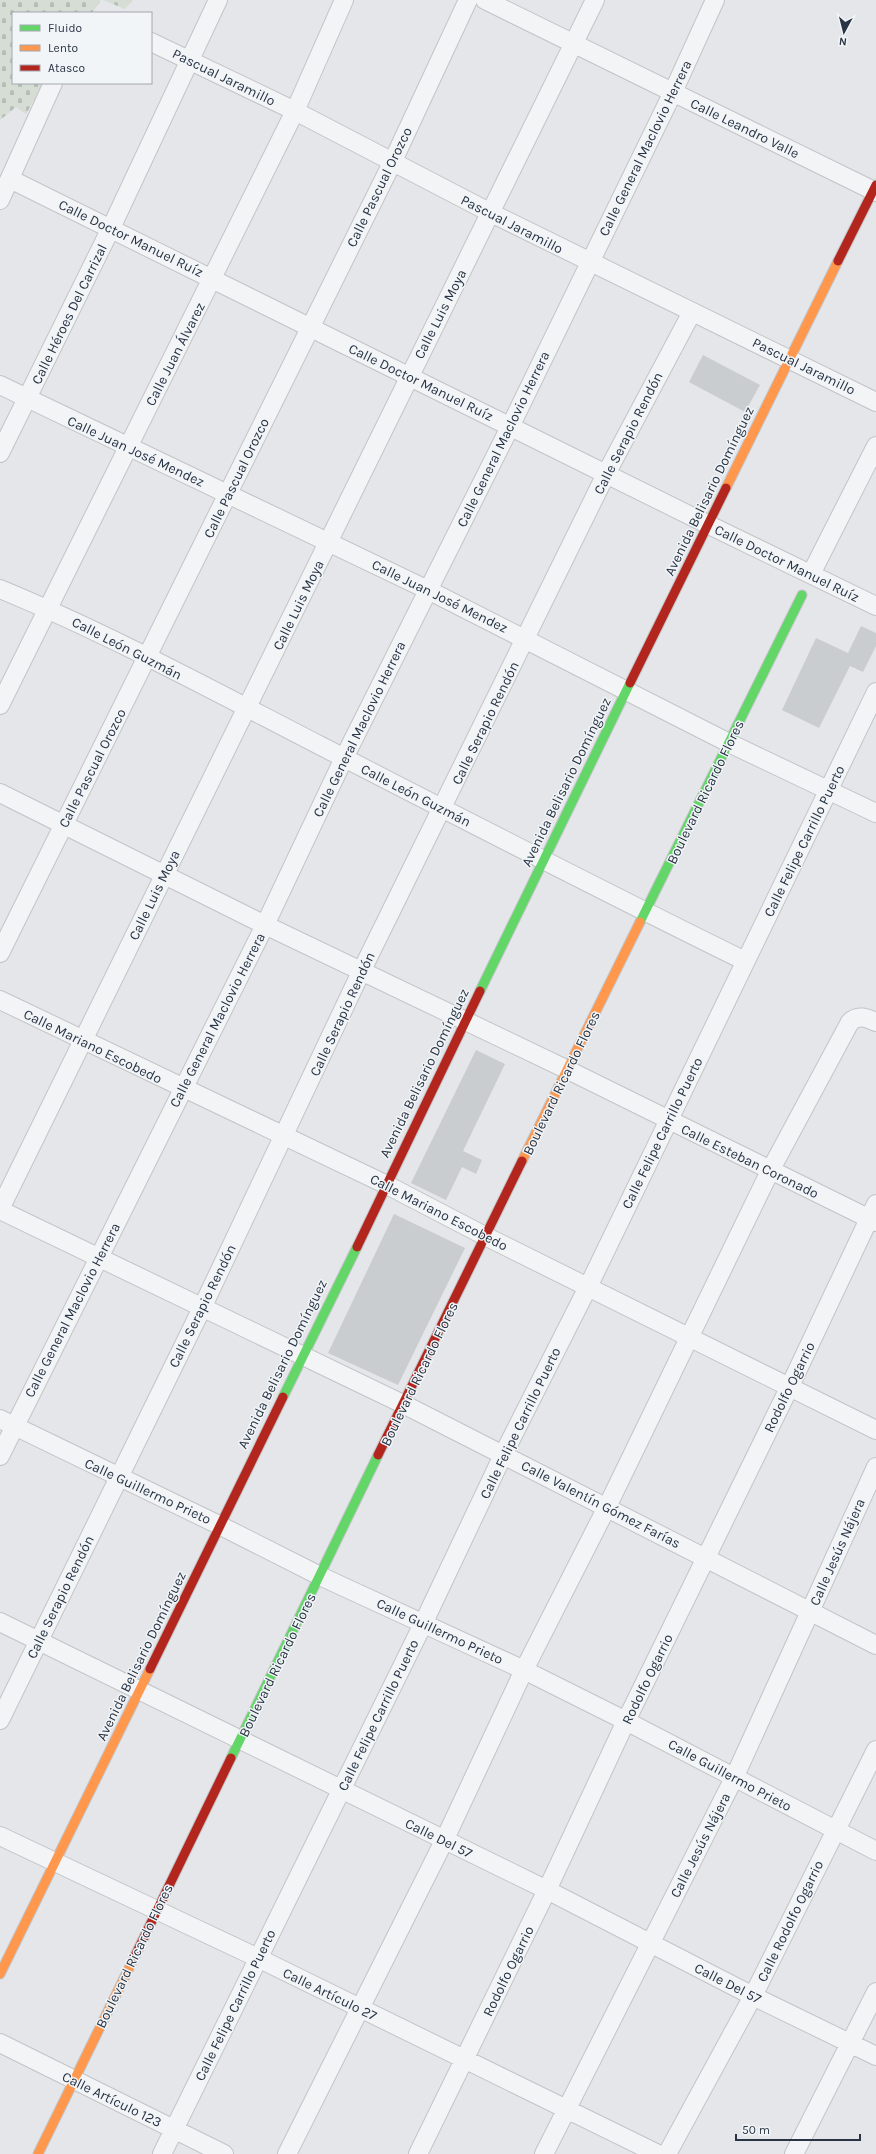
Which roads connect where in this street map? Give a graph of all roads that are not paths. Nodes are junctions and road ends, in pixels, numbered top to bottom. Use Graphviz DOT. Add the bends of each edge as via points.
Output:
graph roads {
  1 [pos="218,0"];
  2 [pos="344,0"];
  3 [pos="468,0"];
  4 [pos="485,0"];
  5 [pos="595,0"];
  6 [pos="715,0"];
  7 [pos="152,42"];
  8 [pos="574,45"];
  9 [pos="191,60"];
  10 [pos="53,84"];
  11 [pos="673,92"];
  12 [pos="295,111"];
  13 [pos="392,163"];
  14 [pos="10,178"];
  15 [pos="875,189"];
  16 [pos="0,200"];
  17 [pos="491,213"];
  18 [pos="111,228"];
  19 [pos="590,262"];
  20 [pos="213,279"];
  21 [pos="692,312"];
  22 [pos="309,327"];
  23 [pos="790,359"];
  24 [pos="408,376"];
  25 [pos="0,386"];
  26 [pos="27,399"];
  27 [pos="876,402"];
  28 [pos="510,427"];
  29 [pos="876,446"];
  30 [pos="128,448"];
  31 [pos="0,453"];
  32 [pos="606,474"];
  33 [pos="228,495"];
  34 [pos="707,524"];
  35 [pos="329,541"];
  36 [pos="811,574"];
  37 [pos="0,589"];
  38 [pos="428,590"];
  39 [pos="802,595"];
  40 [pos="876,606"];
  41 [pos="48,609"];
  42 [pos="526,638"];
  43 [pos="148,658"];
  44 [pos="627,691"];
  45 [pos="876,692"];
  46 [pos="0,705"];
  47 [pos="247,708"];
  48 [pos="729,743"];
  49 [pos="344,758"];
  50 [pos="829,790"];
  51 [pos="0,793"];
  52 [pos="442,809"];
  53 [pos="876,813"];
  54 [pos="63,824"];
  55 [pos="542,861"];
  56 [pos="164,875"];
  57 [pos="646,912"];
  58 [pos="265,925"];
  59 [pos="0,953"];
  60 [pos="745,961"];
  61 [pos="361,972"];
  62 [pos="0,1000"];
  63 [pos="464,1022"];
  64 [pos="876,1022"];
  65 [pos="83,1041"];
  66 [pos="568,1070"];
  67 [pos="183,1089"];
  68 [pos="668,1121"];
  69 [pos="284,1136"];
  70 [pos="770,1171"];
  71 [pos="386,1185"];
  72 [pos="0,1210"];
  73 [pos="874,1215"];
  74 [pos="485,1236"];
  75 [pos="99,1258"];
  76 [pos="588,1287"];
  77 [pos="202,1308"];
  78 [pos="688,1336"];
  79 [pos="302,1355"];
  80 [pos="790,1386"];
  81 [pos="405,1405"];
  82 [pos="7,1422"];
  83 [pos="876,1430"];
  84 [pos="504,1455"];
  85 [pos="0,1456"];
  86 [pos="876,1467"];
  87 [pos="119,1478"];
  88 [pos="607,1506"];
  89 [pos="220,1525"];
  90 [pos="705,1556"];
  91 [pos="320,1576"];
  92 [pos="810,1610"];
  93 [pos="0,1622"];
  94 [pos="423,1624"];
  95 [pos="39,1642"];
  96 [pos="876,1645"];
  97 [pos="524,1670"];
  98 [pos="140,1690"];
  99 [pos="0,1720"];
  100 [pos="626,1721"];
  101 [pos="240,1740"];
  102 [pos="876,1750"];
  103 [pos="734,1778"];
  104 [pos="342,1790"];
  105 [pos="835,1830"];
  106 [pos="0,1836"];
  107 [pos="444,1841"];
  108 [pos="876,1851"];
  109 [pos="55,1862"];
  110 [pos="547,1890"];
  111 [pos="156,1909"];
  112 [pos="651,1943"];
  113 [pos="258,1958"];
  114 [pos="0,1974"];
  115 [pos="876,1992"];
  116 [pos="754,1996"];
  117 [pos="359,2008"];
  118 [pos="850,2042"];
  119 [pos="0,2043"];
  120 [pos="876,2056"];
  121 [pos="465,2060"];
  122 [pos="74,2081"];
  123 [pos="566,2110"];
  124 [pos="174,2130"];
  125 [pos="38,2154"];
  126 [pos="162,2154"];
  127 [pos="224,2154"];
  128 [pos="287,2154"];
  129 [pos="418,2154"];
  130 [pos="544,2154"];
  131 [pos="658,2154"];
  132 [pos="668,2154"];
  133 [pos="794,2154"];
  1 -- 9 [label="street, Calle Héroes Del Carrizal"];
  2 -- 12 [label="street, Calle Juan Álvarez"];
  3 -- 13 [label="street, Calle Pascual Orozco"];
  4 -- 8 [label="street, Calle Leandro Valle"];
  5 -- 8 [label="street, Calle Luis Moya"];
  6 -- 11 [label="street, Calle General Maclovio Herrera"];
  7 -- 9 [label="street, Pascual Jaramillo"];
  8 -- 11 [label="street, Calle Leandro Valle"];
  8 -- 17 [label="street, Calle Luis Moya"];
  9 -- 12 [label="street, Pascual Jaramillo"];
  9 -- 18 [label="street, Calle Héroes Del Carrizal"];
  10 -- 14 [label="street"];
  11 -- 15 [label="street, Calle Leandro Valle"];
  11 -- 19 [label="street, Calle General Maclovio Herrera"];
  12 -- 13 [label="street, Pascual Jaramillo"];
  12 -- 20 [label="street, Calle Juan Álvarez"];
  13 -- 17 [label="street, Pascual Jaramillo"];
  13 -- 22 [label="street, Calle Pascual Orozco"];
  14 -- 16 [label="street"];
  14 -- 18 [label="street, Calle Doctor Manuel Ruíz"];
  15 -- 23 [label="street, Avenida Belisario Domínguez"];
  17 -- 19 [label="street, Pascual Jaramillo"];
  17 -- 24 [label="street, Calle Luis Moya"];
  18 -- 20 [label="street, Calle Doctor Manuel Ruíz"];
  18 -- 26 [label="street, Calle Héroes Del Carrizal"];
  19 -- 21 [label="street, Pascual Jaramillo"];
  19 -- 28 [label="street, Calle General Maclovio Herrera"];
  20 -- 22 [label="street, Calle Doctor Manuel Ruíz"];
  20 -- 30 [label="street, Calle Juan Álvarez"];
  21 -- 23 [label="street, Pascual Jaramillo"];
  21 -- 32 [label="street, Calle Serapio Rendón"];
  22 -- 24 [label="street, Calle Doctor Manuel Ruíz"];
  22 -- 33 [label="street, Calle Pascual Orozco"];
  23 -- 27 [label="street, Pascual Jaramillo"];
  23 -- 34 [label="street, Avenida Belisario Domínguez"];
  24 -- 28 [label="street, Calle Doctor Manuel Ruíz"];
  24 -- 35 [label="street, Calle Luis Moya"];
  25 -- 26 [label="street, Calle Juan José Mendez"];
  26 -- 30 [label="street, Calle Juan José Mendez"];
  26 -- 31 [label="street, Calle Héroes Del Carrizal"];
  28 -- 32 [label="street, Calle Doctor Manuel Ruíz"];
  28 -- 38 [label="street, Calle General Maclovio Herrera"];
  29 -- 36 [label="street"];
  30 -- 33 [label="street, Calle Juan José Mendez"];
  30 -- 41 [label="street, Calle Juan Álvarez"];
  32 -- 34 [label="street, Calle Doctor Manuel Ruíz"];
  32 -- 42 [label="street, Calle Serapio Rendón"];
  33 -- 35 [label="street, Calle Juan José Mendez"];
  33 -- 43 [label="street, Calle Pascual Orozco"];
  34 -- 36 [label="street, Calle Doctor Manuel Ruíz"];
  34 -- 44 [label="street, Avenida Belisario Domínguez"];
  35 -- 38 [label="street, Calle Juan José Mendez"];
  35 -- 47 [label="street, Calle Luis Moya"];
  36 -- 40 [label="street, Calle Doctor Manuel Ruíz"];
  37 -- 41 [label="street, Calle León Guzmán"];
  38 -- 42 [label="street, Calle Juan José Mendez"];
  38 -- 49 [label="street, Calle General Maclovio Herrera"];
  39 -- 48 [label="street, Boulevard Ricardo Flores"];
  41 -- 43 [label="street, Calle León Guzmán"];
  41 -- 46 [label="street, Calle Juan Álvarez"];
  42 -- 44 [label="street, Calle Juan José Mendez"];
  42 -- 52 [label="street, Calle Serapio Rendón"];
  43 -- 47 [label="street, Calle León Guzmán"];
  43 -- 54 [label="street, Calle Pascual Orozco"];
  44 -- 48 [label="street, Calle Juan José Mendez"];
  44 -- 55 [label="street, Avenida Belisario Domínguez"];
  45 -- 50 [label="street, Calle Felipe Carrillo Puerto"];
  47 -- 49 [label="street, Calle León Guzmán"];
  47 -- 56 [label="street, Calle Luis Moya"];
  48 -- 50 [label="street, Calle Juan José Mendez"];
  48 -- 57 [label="street, Boulevard Ricardo Flores"];
  49 -- 52 [label="street, Calle León Guzmán"];
  49 -- 58 [label="street, Calle General Maclovio Herrera"];
  50 -- 53 [label="street, Calle Juan José Mendez"];
  50 -- 60 [label="street, Calle Felipe Carrillo Puerto"];
  51 -- 54 [label="street, Calle Esteban Coronado"];
  52 -- 55 [label="street, Calle León Guzmán"];
  52 -- 61 [label="street, Calle Serapio Rendón"];
  54 -- 56 [label="street, Calle Esteban Coronado"];
  54 -- 59 [label="street, Calle Pascual Orozco"];
  55 -- 57 [label="street, Calle León Guzmán"];
  55 -- 63 [label="street, Avenida Belisario Domínguez"];
  56 -- 58 [label="street, Calle Esteban Coronado"];
  56 -- 65 [label="street, Calle Luis Moya"];
  57 -- 60 [label="street, Calle León Guzmán"];
  57 -- 66 [label="street, Boulevard Ricardo Flores"];
  58 -- 61 [label="street, Calle Esteban Coronado"];
  58 -- 67 [label="street, Calle General Maclovio Herrera"];
  60 -- 68 [label="street, Calle Felipe Carrillo Puerto"];
  61 -- 63 [label="street, Calle Esteban Coronado"];
  61 -- 69 [label="street, Calle Serapio Rendón"];
  62 -- 65 [label="street, Calle Mariano Escobedo"];
  63 -- 66 [label="street, Calle Esteban Coronado"];
  63 -- 71 [label="street, Avenida Belisario Domínguez"];
  64 -- 70 [label="street" via="862,1017 850,1022"];
  65 -- 67 [label="street, Calle Mariano Escobedo"];
  65 -- 72 [label="street, Calle Luis Moya"];
  66 -- 68 [label="street, Calle Esteban Coronado"];
  66 -- 74 [label="street, Boulevard Ricardo Flores"];
  67 -- 69 [label="street, Calle Mariano Escobedo"];
  67 -- 75 [label="street, Calle General Maclovio Herrera"];
  68 -- 70 [label="street, Calle Esteban Coronado"];
  68 -- 76 [label="street, Calle Felipe Carrillo Puerto"];
  69 -- 71 [label="street, Calle Mariano Escobedo"];
  69 -- 77 [label="street, Calle Serapio Rendón"];
  70 -- 73 [label="street, Calle Esteban Coronado"];
  70 -- 78 [label="street"];
  71 -- 74 [label="street, Calle Mariano Escobedo"];
  71 -- 79 [label="street, Avenida Belisario Domínguez"];
  72 -- 75 [label="street, Calle Valentín Gómez Farías"];
  73 -- 80 [label="street, Rodolfo Ogarrio"];
  74 -- 76 [label="street, Calle Mariano Escobedo"];
  74 -- 81 [label="street, Boulevard Ricardo Flores"];
  75 -- 77 [label="street, Calle Valentín Gómez Farías"];
  75 -- 82 [label="street, Calle General Maclovio Herrera"];
  76 -- 78 [label="street, Calle Mariano Escobedo"];
  76 -- 84 [label="street, Calle Felipe Carrillo Puerto"];
  77 -- 79 [label="street, Calle Valentín Gómez Farías"];
  77 -- 87 [label="street, Calle Serapio Rendón"];
  78 -- 80 [label="street, Calle Mariano Escobedo"];
  78 -- 88 [label="street"];
  79 -- 81 [label="street, Calle Valentín Gómez Farías"];
  79 -- 89 [label="street, Avenida Belisario Domínguez"];
  80 -- 83 [label="street, Calle Mariano Escobedo"];
  80 -- 90 [label="street, Rodolfo Ogarrio"];
  81 -- 84 [label="street, Calle Valentín Gómez Farías"];
  81 -- 91 [label="street, Boulevard Ricardo Flores"];
  82 -- 85 [label="street, Calle General Maclovio Herrera"];
  82 -- 87 [label="street, Calle Guillermo Prieto"];
  84 -- 88 [label="street, Calle Valentín Gómez Farías"];
  84 -- 94 [label="street, Calle Felipe Carrillo Puerto"];
  86 -- 92 [label="street, Calle Jesús Nájera"];
  87 -- 89 [label="street, Calle Guillermo Prieto"];
  87 -- 95 [label="street, Calle Serapio Rendón"];
  88 -- 90 [label="street, Calle Valentín Gómez Farías"];
  88 -- 97 [label="street"];
  89 -- 91 [label="street, Calle Guillermo Prieto"];
  89 -- 98 [label="street, Avenida Belisario Domínguez"];
  90 -- 92 [label="street, Calle Valentín Gómez Farías"];
  90 -- 100 [label="street, Rodolfo Ogarrio"];
  91 -- 94 [label="street, Calle Guillermo Prieto"];
  91 -- 101 [label="street, Boulevard Ricardo Flores"];
  92 -- 96 [label="street, Calle Valentín Gómez Farías"];
  92 -- 103 [label="street, Calle Jesús Nájera"];
  93 -- 95 [label="street, Calle Del 57"];
  94 -- 97 [label="street, Calle Guillermo Prieto"];
  94 -- 104 [label="street, Calle Felipe Carrillo Puerto"];
  95 -- 98 [label="street, Calle Del 57"];
  95 -- 99 [label="street, Calle Serapio Rendón"];
  97 -- 100 [label="street, Calle Guillermo Prieto"];
  97 -- 107 [label="street"];
  98 -- 101 [label="street, Calle Del 57"];
  98 -- 109 [label="street, Avenida Belisario Domínguez"];
  100 -- 103 [label="street, Calle Guillermo Prieto"];
  100 -- 110 [label="street, Rodolfo Ogarrio"];
  101 -- 104 [label="street, Calle Del 57"];
  101 -- 111 [label="street, Boulevard Ricardo Flores"];
  102 -- 105 [label="street, Calle Rodolfo Ogarrio"];
  103 -- 105 [label="street, Calle Guillermo Prieto"];
  103 -- 112 [label="street, Calle Jesús Nájera"];
  104 -- 107 [label="street, Calle Del 57"];
  104 -- 113 [label="street, Calle Felipe Carrillo Puerto"];
  105 -- 108 [label="street, Calle Guillermo Prieto"];
  105 -- 116 [label="street, Calle Rodolfo Ogarrio"];
  106 -- 109 [label="street, Calle Artículo 27"];
  107 -- 110 [label="street, Calle Del 57"];
  107 -- 117 [label="street"];
  109 -- 111 [label="street, Calle Artículo 27"];
  109 -- 114 [label="street, Avenida Belisario Domínguez"];
  110 -- 112 [label="street, Calle Del 57"];
  110 -- 121 [label="street, Rodolfo Ogarrio"];
  111 -- 113 [label="street, Calle Artículo 27"];
  111 -- 122 [label="street, Boulevard Ricardo Flores"];
  112 -- 116 [label="street, Calle Del 57"];
  112 -- 123 [label="street, Calle Jesús Nájera"];
  113 -- 117 [label="street, Calle Artículo 27"];
  113 -- 124 [label="street, Calle Felipe Carrillo Puerto"];
  115 -- 118 [label="street"];
  116 -- 118 [label="street, Calle Del 57"];
  116 -- 132 [label="street, Calle Rodolfo Ogarrio"];
  117 -- 121 [label="street, Calle Artículo 27"];
  117 -- 128 [label="street"];
  118 -- 120 [label="street, Calle Del 57"];
  118 -- 133 [label="street"];
  119 -- 122 [label="street, Calle Artículo 123"];
  121 -- 123 [label="street, Calle Artículo 27"];
  121 -- 129 [label="street, Rodolfo Ogarrio"];
  122 -- 124 [label="street, Calle Artículo 123"];
  122 -- 125 [label="street, Boulevard Ricardo Flores"];
  123 -- 130 [label="street, Calle Jesús Nájera"];
  123 -- 131 [label="street, Calle Artículo 27"];
  124 -- 126 [label="street, Calle Felipe Carrillo Puerto"];
  124 -- 127 [label="street, Calle Artículo 123"];
}
